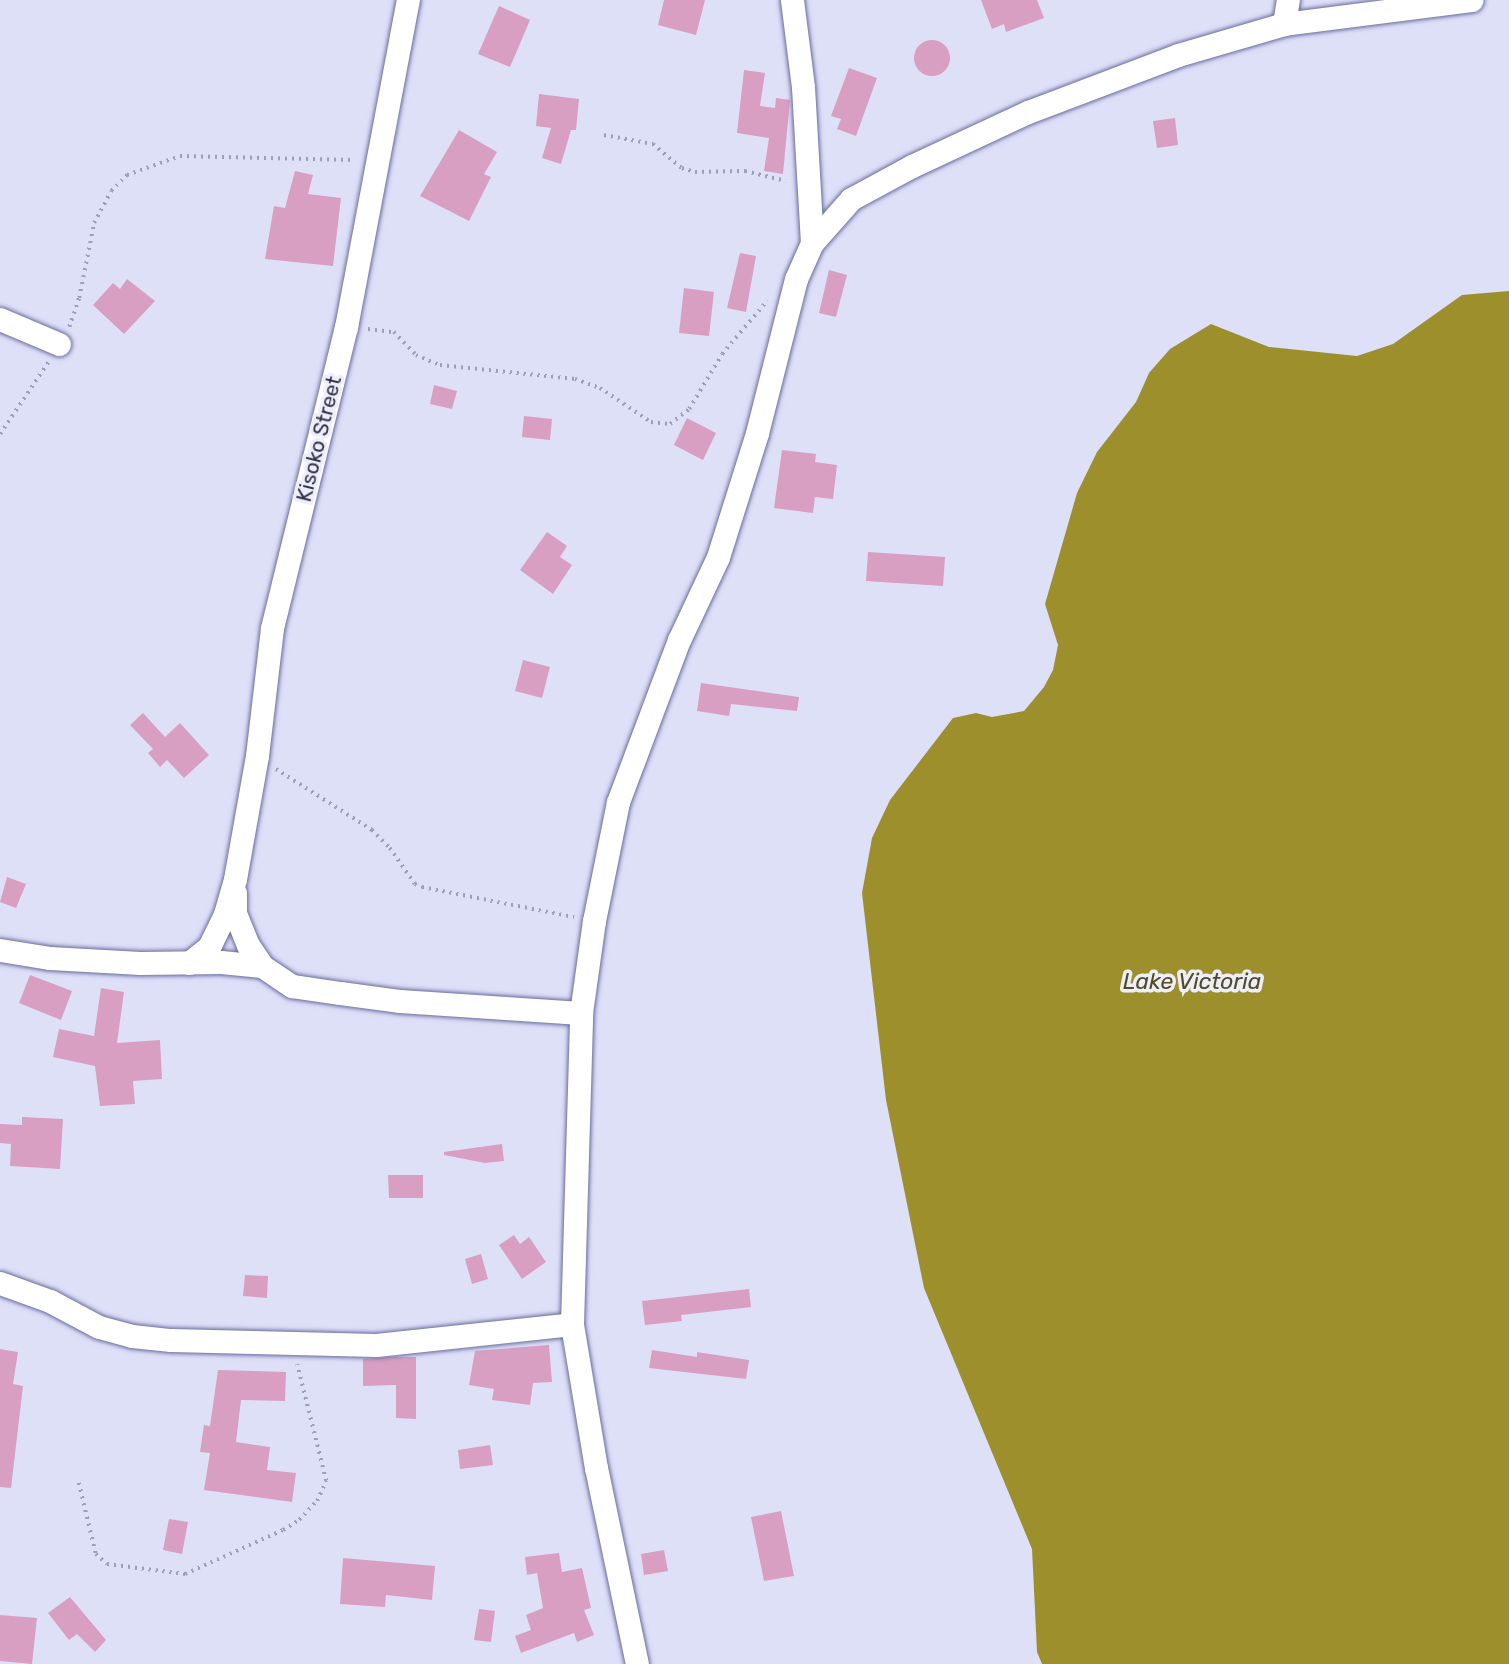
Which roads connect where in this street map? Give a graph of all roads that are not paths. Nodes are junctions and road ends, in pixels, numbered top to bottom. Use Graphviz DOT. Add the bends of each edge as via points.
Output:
graph roads {
  1 [pos="408,0"];
  2 [pos="792,0"];
  3 [pos="1288,0"];
  4 [pos="1471,0"];
  5 [pos="1284,24"];
  6 [pos="812,243"];
  7 [pos="0,319"];
  8 [pos="59,344"];
  9 [pos="235,879"];
  10 [pos="0,950"];
  11 [pos="189,963"];
  12 [pos="262,966"];
  13 [pos="581,1013"];
  14 [pos="0,1283"];
  15 [pos="572,1324"];
  16 [pos="637,1664"];
  1 -- 9 [label="street, Kisoko Street" via="346,327 272,628 257,756"];
  2 -- 6 [label="street" via="803,87"];
  3 -- 5 [label="street"];
  4 -- 5 [label="street"];
  5 -- 6 [label="street" via="1178,55 1017,117 852,200"];
  6 -- 13 [label="street" via="796,279 757,433 718,556 679,640 618,802"];
  7 -- 8 [label="street"];
  9 -- 11 [label="street, Kisoko Street" via="209,947"];
  9 -- 12 [label="street, Kisoko Street" via="235,913"];
  10 -- 11 [label="street" via="50,958"];
  11 -- 12 [label="street"];
  12 -- 13 [label="street" via="292,986 400,1001"];
  13 -- 15 [label="street"];
  14 -- 15 [label="street" via="50,1301 99,1327 131,1336 376,1345"];
  15 -- 16 [label="street"];
}
